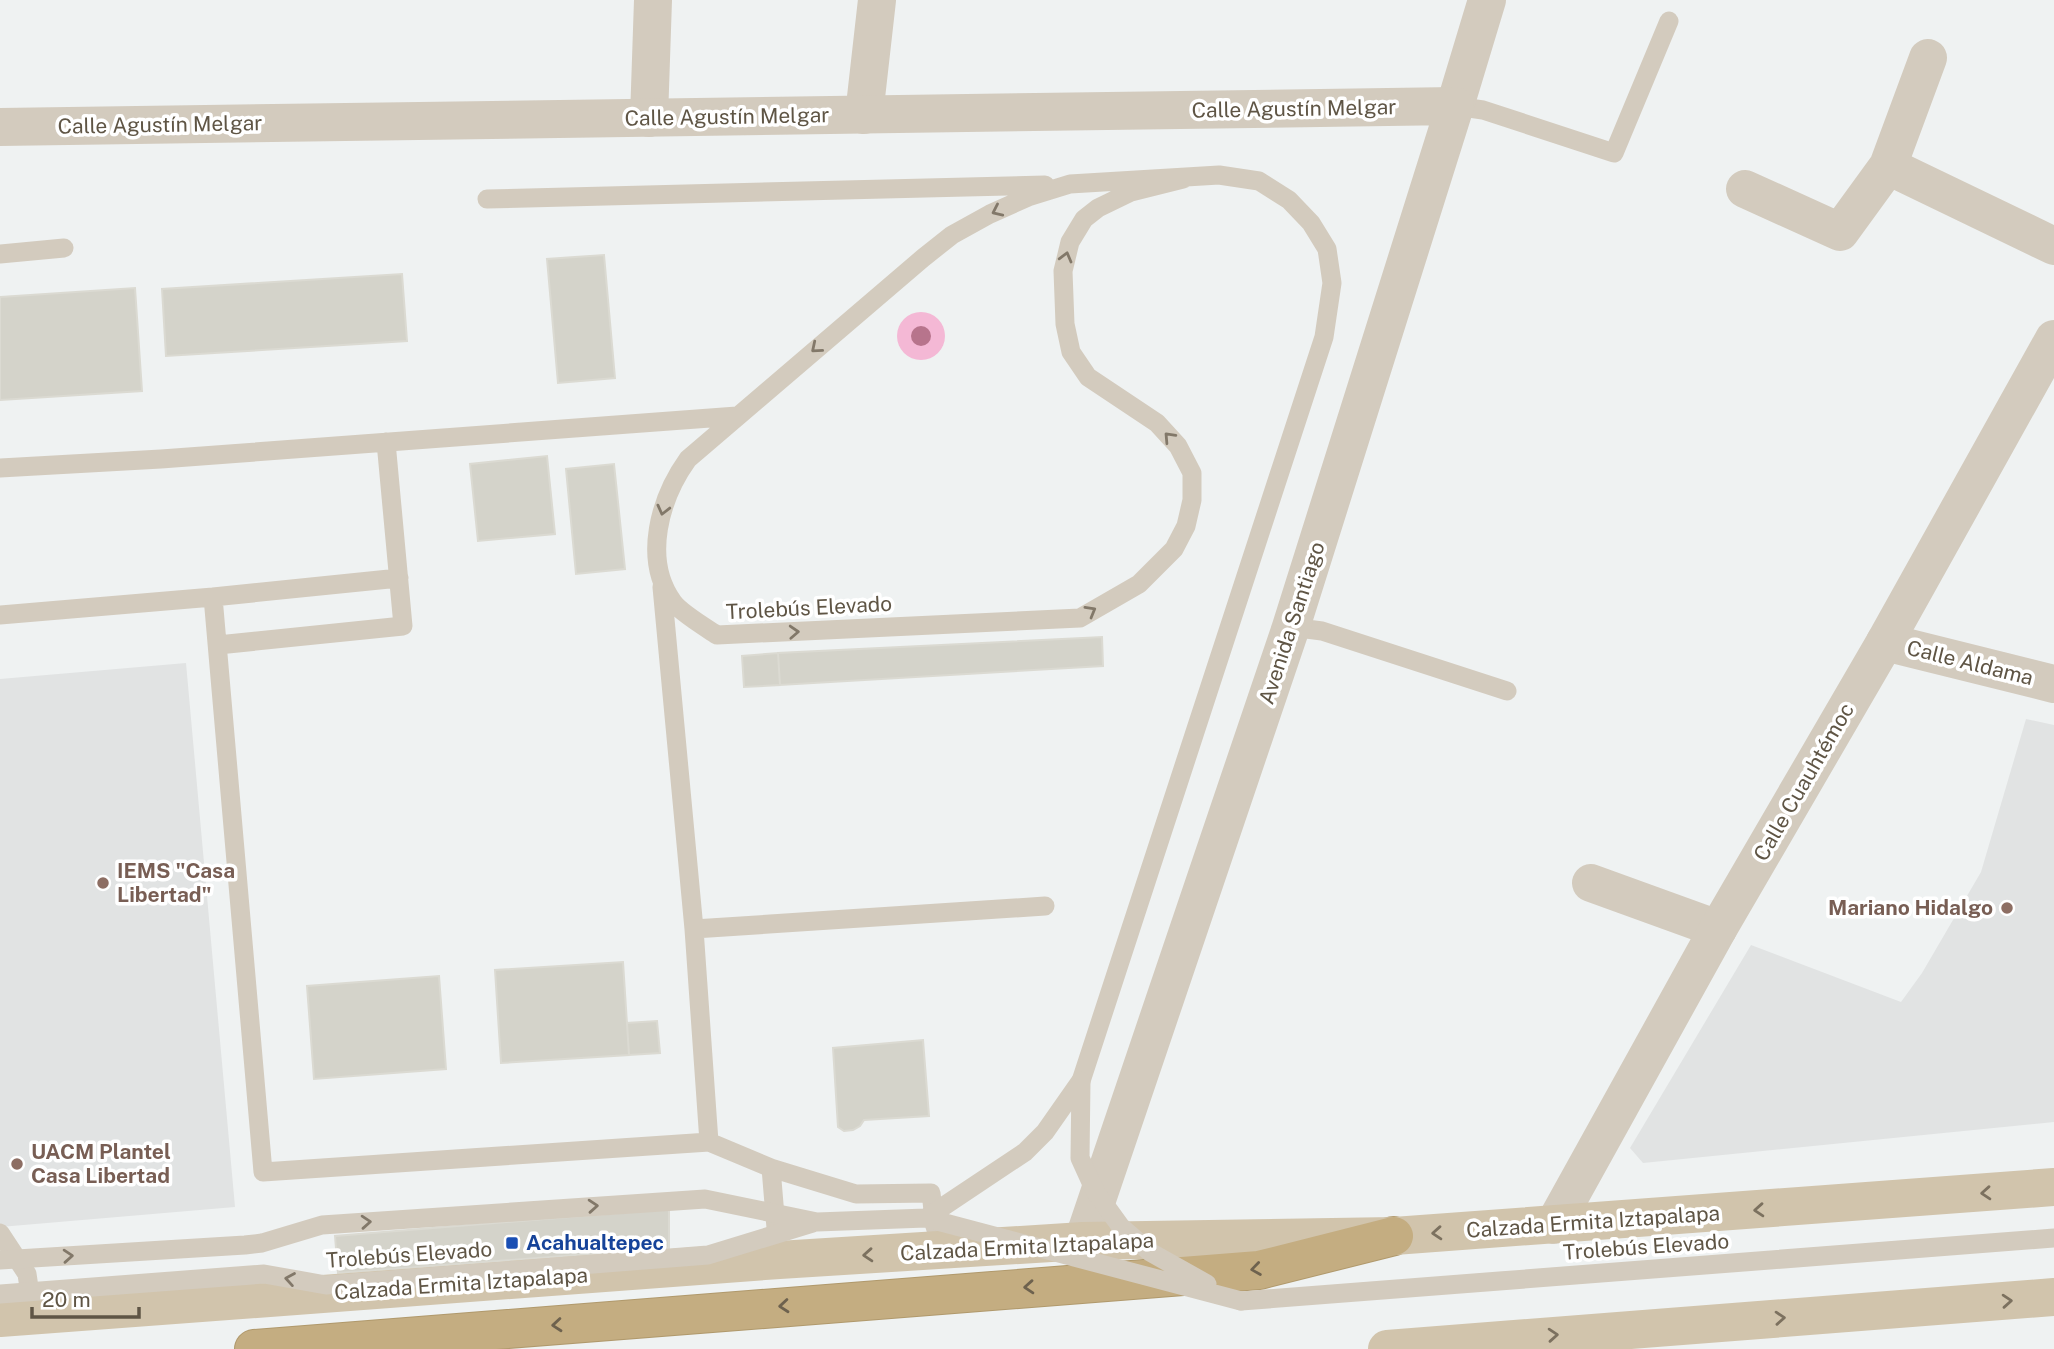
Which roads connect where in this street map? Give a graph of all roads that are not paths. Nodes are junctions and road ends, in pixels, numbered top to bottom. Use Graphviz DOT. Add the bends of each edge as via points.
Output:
graph roads {
  1 [pos="653,0"];
  2 [pos="877,0"];
  3 [pos="1487,0"];
  4 [pos="1669,21"];
  5 [pos="1928,58"];
  6 [pos="1455,106"];
  7 [pos="864,115"];
  8 [pos="649,118"];
  9 [pos="0,127"];
  10 [pos="1888,166"];
  11 [pos="1183,179"];
  12 [pos="1070,184"];
  13 [pos="1745,189"];
  14 [pos="487,199"];
  15 [pos="2054,246"];
  16 [pos="64,248"];
  17 [pos="0,254"];
  18 [pos="2054,339"];
  19 [pos="737,416"];
  20 [pos="386,442"];
  21 [pos="0,468"];
  22 [pos="661,575"];
  23 [pos="399,578"];
  24 [pos="213,597"];
  25 [pos="0,615"];
  26 [pos="1292,626"];
  27 [pos="1885,642"];
  28 [pos="218,645"];
  29 [pos="2054,684"];
  30 [pos="1507,691"];
  31 [pos="1591,883"];
  32 [pos="1045,906"];
  33 [pos="694,929"];
  34 [pos="1718,929"];
  35 [pos="1081,1081"];
  36 [pos="709,1142"];
  37 [pos="771,1168"];
  38 [pos="2054,1187"];
  39 [pos="817,1222"];
  40 [pos="1554,1225"];
  41 [pos="0,1233"];
  42 [pos="931,1235"];
  43 [pos="1394,1236"];
  44 [pos="2054,1238"];
  45 [pos="1083,1241"];
  46 [pos="0,1260"];
  47 [pos="779,1260"];
  48 [pos="0,1294"];
  49 [pos="2054,1297"];
  50 [pos="1241,1301"];
  51 [pos="16,1317"];
  52 [pos="1508,1344"];
  53 [pos="254,1349"];
  54 [pos="1387,1349"];
  1 -- 8 [label="street"];
  2 -- 7 [label="street"];
  3 -- 6 [label="street, Avenida Santiago"];
  4 -- 6 [label="lane" via="1614,153 1482,110"];
  5 -- 10 [label="street"];
  6 -- 7 [label="street, Calle Agustín Melgar"];
  6 -- 26 [label="street, Avenida Santiago"];
  7 -- 8 [label="street, Calle Agustín Melgar"];
  8 -- 9 [label="street, Calle Agustín Melgar"];
  10 -- 13 [label="street" via="1840,232"];
  10 -- 15 [label="street"];
  11 -- 12 [label="lane, Trolebús Elevado"];
  22 -- 11 [label="lane, Trolebús Elevado, one-way" via="674,604 717,635 1080,618 1139,584 1174,549 1186,526 1192,473 1178,446 1157,423 1088,377 1071,352 1063,271 1070,242 1084,219 1098,208 1131,192"];
  11 -- 35 [label="lane, Trolebús Elevado" via="1219,175 1259,181 1289,200 1327,249 1332,283 1324,337"];
  12 -- 14 [label="lane"];
  12 -- 19 [label="lane, Trolebús Elevado, one-way" via="1028,197 952,235"];
  16 -- 17 [label="lane"];
  18 -- 27 [label="street, Calle Cuauhtémoc"];
  19 -- 20 [label="lane"];
  19 -- 22 [label="lane, Trolebús Elevado, one-way" via="688,459 674,478 660,521 657,550"];
  20 -- 21 [label="lane"];
  20 -- 23 [label="lane"];
  22 -- 33 [label="lane"];
  23 -- 24 [label="lane"];
  23 -- 28 [label="lane" via="403,626"];
  24 -- 25 [label="lane"];
  24 -- 28 [label="lane"];
  26 -- 30 [label="lane" via="1322,631"];
  26 -- 45 [label="street, Avenida Santiago"];
  27 -- 29 [label="street, Calle Aldama"];
  27 -- 34 [label="street, Calle Cuauhtémoc"];
  28 -- 36 [label="lane" via="263,1172"];
  31 -- 34 [label="street"];
  32 -- 33 [label="lane"];
  33 -- 36 [label="lane"];
  34 -- 40 [label="street, Calle Cuauhtémoc"];
  35 -- 42 [label="lane, Trolebús Elevado, bridge" via="1045,1132"];
  35 -- 50 [label="lane, Trolebús Elevado, bridge" via="1080,1158 1095,1191 1121,1227 1150,1252"];
  36 -- 37 [label="lane"];
  37 -- 42 [label="lane" via="856,1194 931,1193"];
  37 -- 47 [label="lane"];
  38 -- 40 [label="main road, Calzada Ermita Iztapalapa, one-way"];
  39 -- 42 [label="lane, Trolebús Elevado, bridge"];
  46 -- 39 [label="lane, Trolebús Elevado, one-way, bridge" via="254,1244 321,1225 705,1199"];
  39 -- 48 [label="lane, Trolebús Elevado, one-way, bridge" via="708,1255 326,1285 264,1274"];
  40 -- 43 [label="main road, Calzada Ermita Iztapalapa, one-way"];
  41 -- 51 [label="lane" via="26,1274"];
  42 -- 45 [label="main road, Calzada Ermita Iztapalapa"];
  42 -- 47 [label="main road, Calzada Ermita Iztapalapa, one-way"];
  42 -- 50 [label="lane, Trolebús Elevado, bridge"];
  43 -- 45 [label="main road, Calzada Ermita Iztapalapa"];
  43 -- 53 [label="highway, one-way" via="1259,1270"];
  44 -- 50 [label="lane, Trolebús Elevado"];
  47 -- 51 [label="main road, Calzada Ermita Iztapalapa"];
  52 -- 49 [label="main road, one-way"];
  52 -- 54 [label="main road"];
}
